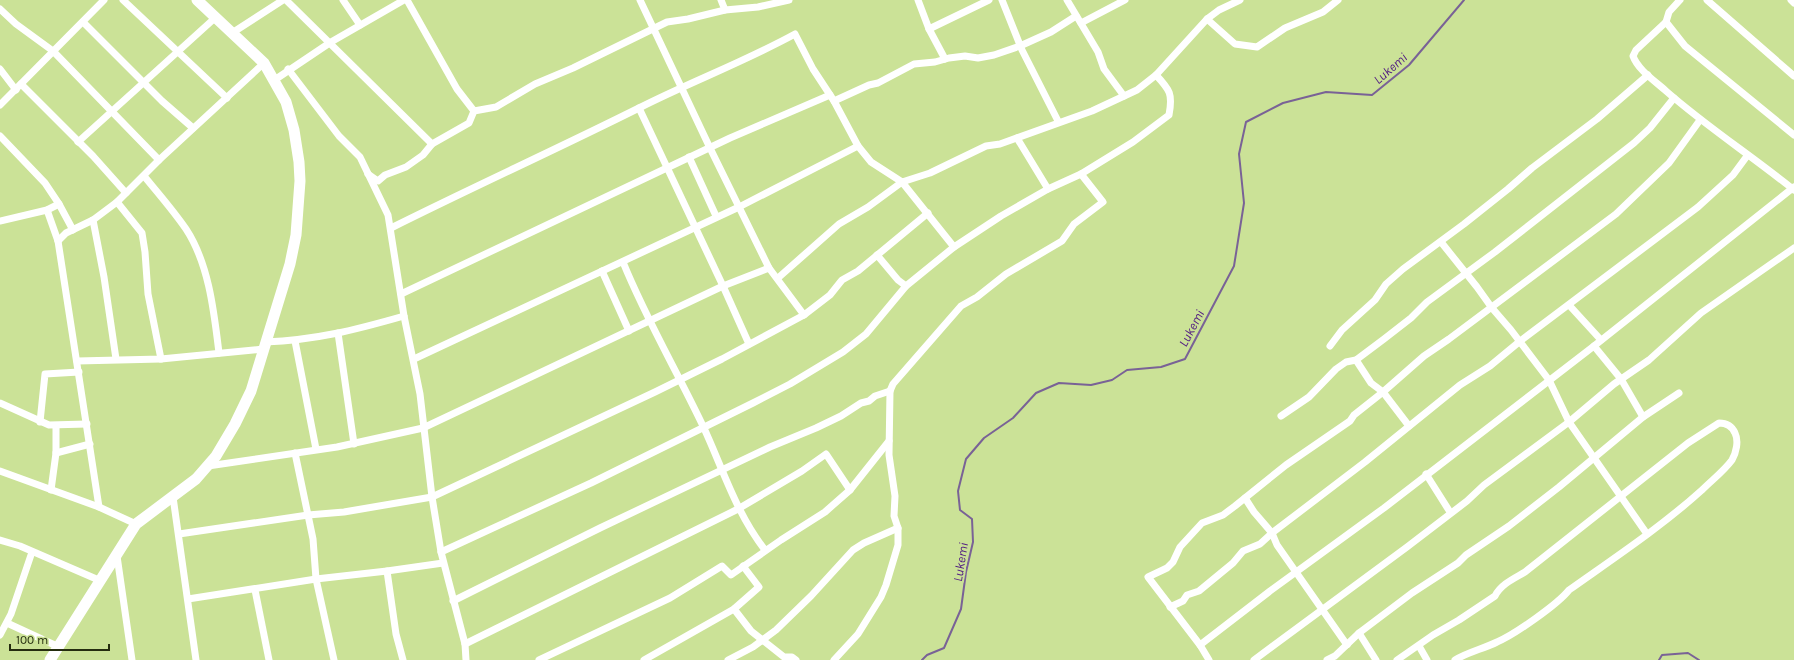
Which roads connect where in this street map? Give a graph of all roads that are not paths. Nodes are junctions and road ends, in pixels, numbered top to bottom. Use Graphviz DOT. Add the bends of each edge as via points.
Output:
graph roads {
  1 [pos="104,0"];
  2 [pos="123,0"];
  3 [pos="197,0"];
  4 [pos="285,0"];
  5 [pos="343,0"];
  6 [pos="404,0"];
  7 [pos="407,0"];
  8 [pos="640,0"];
  9 [pos="721,0"];
  10 [pos="788,0"];
  11 [pos="918,0"];
  12 [pos="989,0"];
  13 [pos="1002,0"];
  14 [pos="1067,0"];
  15 [pos="1124,0"];
  16 [pos="1240,0"];
  17 [pos="1338,0"];
  18 [pos="1680,0"];
  19 [pos="1707,0"];
  20 [pos="1791,0"];
  21 [pos="778,1"];
  22 [pos="1329,2"];
  23 [pos="1794,3"];
  24 [pos="0,9"];
  25 [pos="725,10"];
  26 [pos="1076,16"];
  27 [pos="216,17"];
  28 [pos="1207,19"];
  29 [pos="83,22"];
  30 [pos="1666,22"];
  31 [pos="1081,23"];
  32 [pos="360,25"];
  33 [pos="653,29"];
  34 [pos="929,29"];
  35 [pos="232,33"];
  36 [pos="330,42"];
  37 [pos="1020,46"];
  38 [pos="53,52"];
  39 [pos="177,52"];
  40 [pos="945,59"];
  41 [pos="264,63"];
  42 [pos="0,69"];
  43 [pos="288,69"];
  44 [pos="1156,75"];
  45 [pos="1648,75"];
  46 [pos="1794,76"];
  47 [pos="273,81"];
  48 [pos="143,82"];
  49 [pos="21,84"];
  50 [pos="683,88"];
  51 [pos="16,90"];
  52 [pos="1124,96"];
  53 [pos="227,98"];
  54 [pos="832,98"];
  55 [pos="1674,98"];
  56 [pos="0,105"];
  57 [pos="639,108"];
  58 [pos="474,111"];
  59 [pos="111,112"];
  60 [pos="1700,120"];
  61 [pos="1058,122"];
  62 [pos="193,128"];
  63 [pos="1794,136"];
  64 [pos="1,138"];
  65 [pos="1017,138"];
  66 [pos="78,142"];
  67 [pos="432,144"];
  68 [pos="858,146"];
  69 [pos="710,148"];
  70 [pos="1747,156"];
  71 [pos="689,157"];
  72 [pos="159,160"];
  73 [pos="668,167"];
  74 [pos="367,173"];
  75 [pos="1081,174"];
  76 [pos="144,176"];
  77 [pos="902,182"];
  78 [pos="1048,189"];
  79 [pos="1793,189"];
  80 [pos="126,193"];
  81 [pos="117,202"];
  82 [pos="59,204"];
  83 [pos="739,207"];
  84 [pos="47,210"];
  85 [pos="928,213"];
  86 [pos="716,216"];
  87 [pos="93,220"];
  88 [pos="0,221"];
  89 [pos="695,227"];
  90 [pos="391,228"];
  91 [pos="73,230"];
  92 [pos="58,241"];
  93 [pos="1441,242"];
  94 [pos="954,247"];
  95 [pos="1794,248"];
  96 [pos="877,255"];
  97 [pos="623,262"];
  98 [pos="770,268"];
  99 [pos="602,271"];
  100 [pos="1466,274"];
  101 [pos="778,278"];
  102 [pos="723,286"];
  103 [pos="906,286"];
  104 [pos="401,294"];
  105 [pos="1569,305"];
  106 [pos="1492,308"];
  107 [pos="804,315"];
  108 [pos="404,316"];
  109 [pos="650,321"];
  110 [pos="629,331"];
  111 [pos="338,333"];
  112 [pos="295,340"];
  113 [pos="1600,340"];
  114 [pos="1519,342"];
  115 [pos="749,344"];
  116 [pos="265,345"];
  117 [pos="1330,346"];
  118 [pos="1594,346"];
  119 [pos="219,352"];
  120 [pos="116,359"];
  121 [pos="161,359"];
  122 [pos="414,359"];
  123 [pos="1356,360"];
  124 [pos="77,361"];
  125 [pos="78,372"];
  126 [pos="1621,379"];
  127 [pos="679,380"];
  128 [pos="1548,380"];
  129 [pos="890,391"];
  130 [pos="1383,392"];
  131 [pos="1679,393"];
  132 [pos="0,403"];
  133 [pos="1281,416"];
  134 [pos="1643,417"];
  135 [pos="40,422"];
  136 [pos="1569,422"];
  137 [pos="87,424"];
  138 [pos="56,426"];
  139 [pos="1409,426"];
  140 [pos="703,427"];
  141 [pos="423,428"];
  142 [pos="889,441"];
  143 [pos="90,444"];
  144 [pos="354,444"];
  145 [pos="316,449"];
  146 [pos="56,453"];
  147 [pos="295,453"];
  148 [pos="1594,458"];
  149 [pos="208,466"];
  150 [pos="721,470"];
  151 [pos="0,471"];
  152 [pos="1426,474"];
  153 [pos="51,490"];
  154 [pos="850,490"];
  155 [pos="1621,496"];
  156 [pos="172,497"];
  157 [pos="432,497"];
  158 [pos="1246,498"];
  159 [pos="99,507"];
  160 [pos="738,510"];
  161 [pos="1450,512"];
  162 [pos="308,515"];
  163 [pos="136,524"];
  164 [pos="898,528"];
  165 [pos="1272,533"];
  166 [pos="179,534"];
  167 [pos="1647,534"];
  168 [pos="0,540"];
  169 [pos="765,550"];
  170 [pos="32,552"];
  171 [pos="441,552"];
  172 [pos="117,556"];
  173 [pos="443,563"];
  174 [pos="743,566"];
  175 [pos="387,571"];
  176 [pos="1296,572"];
  177 [pos="316,578"];
  178 [pos="101,581"];
  179 [pos="255,590"];
  180 [pos="188,599"];
  181 [pos="453,601"];
  182 [pos="1170,607"];
  183 [pos="734,609"];
  184 [pos="1322,611"];
  185 [pos="7,623"];
  186 [pos="1359,633"];
  187 [pos="0,635"];
  188 [pos="763,640"];
  189 [pos="465,644"];
  190 [pos="1200,645"];
  191 [pos="1347,645"];
  192 [pos="1419,646"];
  193 [pos="59,647"];
  194 [pos="792,659"];
  195 [pos="50,660"];
  196 [pos="132,660"];
  197 [pos="196,660"];
  198 [pos="269,660"];
  199 [pos="334,660"];
  200 [pos="403,660"];
  201 [pos="466,660"];
  202 [pos="539,660"];
  203 [pos="644,660"];
  204 [pos="728,660"];
  205 [pos="834,660"];
  206 [pos="1209,660"];
  207 [pos="1254,660"];
  208 [pos="1327,660"];
  209 [pos="1376,660"];
  210 [pos="1397,660"];
  211 [pos="1427,660"];
  212 [pos="1455,660"];
  1 -- 29 [label="street"];
  2 -- 39 [label="street"];
  3 -- 27 [label="street"];
  4 -- 35 [label="street"];
  4 -- 36 [label="street"];
  5 -- 32 [label="street"];
  6 -- 32 [label="street"];
  7 -- 58 [label="street" via="457,89"];
  8 -- 33 [label="street"];
  9 -- 25 [label="street"];
  10 -- 21 [label="street"];
  11 -- 34 [label="street"];
  12 -- 34 [label="street"];
  13 -- 37 [label="street"];
  14 -- 26 [label="street"];
  15 -- 31 [label="street"];
  16 -- 28 [label="street" via="1218,10"];
  17 -- 22 [label="street"];
  18 -- 30 [label="street" via="1669,12"];
  19 -- 46 [label="street"];
  20 -- 23 [label="street"];
  21 -- 25 [label="street" via="758,7"];
  22 -- 28 [label="street" via="1310,18 1285,28 1257,47 1235,44"];
  24 -- 38 [label="street"];
  25 -- 33 [label="street" via="667,22"];
  26 -- 31 [label="street"];
  26 -- 37 [label="street" via="1051,32"];
  27 -- 35 [label="street"];
  27 -- 39 [label="street"];
  28 -- 44 [label="street"];
  29 -- 38 [label="street"];
  29 -- 48 [label="street"];
  30 -- 45 [label="street" via="1636,50 1635,61"];
  30 -- 63 [label="street" via="1685,46"];
  31 -- 52 [label="street" via="1098,52 1104,69"];
  32 -- 36 [label="street"];
  33 -- 50 [label="street"];
  33 -- 58 [label="street" via="534,84 496,107"];
  34 -- 40 [label="street"];
  35 -- 41 [label="street"];
  36 -- 43 [label="street"];
  36 -- 67 [label="street"];
  37 -- 40 [label="street" via="994,55"];
  37 -- 61 [label="street"];
  38 -- 49 [label="street"];
  38 -- 59 [label="street"];
  39 -- 48 [label="street"];
  39 -- 53 [label="street"];
  40 -- 54 [label="street" via="914,64 878,83"];
  41 -- 47 [label="street"];
  41 -- 53 [label="street"];
  42 -- 51 [label="street"];
  43 -- 47 [label="street"];
  43 -- 74 [label="street" via="339,136 360,157"];
  44 -- 52 [label="street" via="1137,90"];
  44 -- 75 [label="street" via="1169,89 1172,100 1169,115 1133,142"];
  45 -- 55 [label="street"];
  45 -- 93 [label="street" via="1597,119"];
  47 -- 116 [label="street" via="286,102 294,130 299,162 300,201 290,264"];
  48 -- 59 [label="street"];
  48 -- 62 [label="street"];
  49 -- 51 [label="street"];
  49 -- 66 [label="street"];
  50 -- 54 [label="street" via="795,34"];
  50 -- 57 [label="street"];
  50 -- 69 [label="street"];
  51 -- 56 [label="street"];
  52 -- 61 [label="street" via="1092,111"];
  53 -- 62 [label="street"];
  54 -- 68 [label="street"];
  54 -- 69 [label="street"];
  55 -- 60 [label="street"];
  55 -- 100 [label="street" via="1634,143"];
  57 -- 73 [label="street"];
  57 -- 90 [label="street"];
  58 -- 67 [label="street" via="469,123"];
  59 -- 66 [label="street"];
  59 -- 72 [label="street"];
  60 -- 70 [label="street"];
  60 -- 106 [label="street" via="1669,163 1616,214"];
  61 -- 65 [label="street"];
  62 -- 72 [label="street"];
  64 -- 82 [label="street" via="45,183"];
  65 -- 77 [label="street" via="986,146 930,173"];
  65 -- 78 [label="street"];
  66 -- 80 [label="street"];
  67 -- 74 [label="street" via="423,155 406,167 385,175 378,181"];
  68 -- 77 [label="street" via="871,162"];
  68 -- 83 [label="street"];
  69 -- 71 [label="street"];
  69 -- 83 [label="street"];
  70 -- 79 [label="street"];
  70 -- 105 [label="street" via="1733,175 1698,207"];
  71 -- 73 [label="street"];
  71 -- 86 [label="street"];
  72 -- 76 [label="street"];
  73 -- 89 [label="street"];
  73 -- 104 [label="street"];
  74 -- 90 [label="street" via="388,215"];
  75 -- 78 [label="street"];
  75 -- 129 [label="street" via="1103,202 1074,224 1062,241 1006,274 978,297 961,306 892,384"];
  76 -- 80 [label="street"];
  76 -- 119 [label="street" via="193,242 204,270"];
  77 -- 85 [label="street"];
  77 -- 101 [label="street" via="839,224"];
  78 -- 94 [label="street" via="1000,216"];
  79 -- 113 [label="street"];
  80 -- 81 [label="street"];
  81 -- 87 [label="street"];
  81 -- 121 [label="street" via="142,232 148,294"];
  82 -- 84 [label="street"];
  82 -- 91 [label="street"];
  83 -- 86 [label="street"];
  83 -- 98 [label="street"];
  84 -- 88 [label="street"];
  84 -- 92 [label="street"];
  85 -- 94 [label="street"];
  85 -- 96 [label="street"];
  86 -- 89 [label="street"];
  87 -- 91 [label="street"];
  87 -- 120 [label="street"];
  89 -- 97 [label="street"];
  89 -- 102 [label="street"];
  90 -- 104 [label="street"];
  91 -- 92 [label="street" via="61,236"];
  92 -- 124 [label="street"];
  93 -- 100 [label="street"];
  93 -- 117 [label="street" via="1386,284 1375,300 1342,330"];
  94 -- 103 [label="street"];
  95 -- 126 [label="street" via="1701,313 1648,360"];
  96 -- 103 [label="street"];
  96 -- 107 [label="street" via="842,280 830,296"];
  97 -- 99 [label="street"];
  97 -- 109 [label="street"];
  98 -- 101 [label="street"];
  98 -- 102 [label="street"];
  99 -- 110 [label="street"];
  99 -- 122 [label="street"];
  100 -- 106 [label="street"];
  100 -- 123 [label="street"];
  101 -- 107 [label="street"];
  102 -- 109 [label="street"];
  102 -- 115 [label="street"];
  103 -- 140 [label="street" via="866,334 843,352 790,384"];
  104 -- 108 [label="street"];
  105 -- 113 [label="street"];
  105 -- 114 [label="street"];
  106 -- 114 [label="street"];
  106 -- 130 [label="street" via="1424,356"];
  107 -- 115 [label="street"];
  108 -- 111 [label="street"];
  108 -- 122 [label="street"];
  109 -- 110 [label="street"];
  109 -- 127 [label="street"];
  110 -- 141 [label="street"];
  111 -- 112 [label="street"];
  111 -- 144 [label="street"];
  112 -- 116 [label="street"];
  112 -- 145 [label="street"];
  113 -- 118 [label="street"];
  114 -- 128 [label="street"];
  114 -- 139 [label="street"];
  115 -- 127 [label="street"];
  116 -- 119 [label="street"];
  116 -- 149 [label="street" via="251,391"];
  118 -- 126 [label="street"];
  118 -- 128 [label="street"];
  119 -- 121 [label="street"];
  120 -- 121 [label="street"];
  120 -- 124 [label="street"];
  122 -- 141 [label="street"];
  123 -- 130 [label="street" via="1370,383"];
  123 -- 133 [label="street" via="1346,362 1336,369 1309,397"];
  124 -- 125 [label="street"];
  125 -- 135 [label="street" via="45,374"];
  125 -- 137 [label="street"];
  126 -- 134 [label="street"];
  126 -- 136 [label="street"];
  127 -- 140 [label="street"];
  127 -- 157 [label="street"];
  128 -- 136 [label="street"];
  128 -- 152 [label="street"];
  129 -- 142 [label="street"];
  129 -- 150 [label="street" via="861,403 816,428"];
  130 -- 139 [label="street"];
  130 -- 158 [label="street" via="1354,415 1350,422 1286,465"];
  131 -- 134 [label="street"];
  132 -- 135 [label="street"];
  134 -- 148 [label="street"];
  135 -- 138 [label="street"];
  136 -- 148 [label="street"];
  136 -- 161 [label="street"];
  137 -- 138 [label="street"];
  137 -- 143 [label="street"];
  138 -- 146 [label="street"];
  139 -- 165 [label="street"];
  140 -- 150 [label="street"];
  140 -- 171 [label="street" via="591,483"];
  141 -- 144 [label="street"];
  141 -- 157 [label="street"];
  142 -- 154 [label="street"];
  142 -- 164 [label="street" via="895,496 894,516"];
  143 -- 146 [label="street"];
  143 -- 159 [label="street"];
  144 -- 145 [label="street"];
  145 -- 147 [label="street"];
  146 -- 153 [label="street"];
  147 -- 149 [label="street"];
  147 -- 162 [label="street"];
  148 -- 155 [label="street"];
  148 -- 186 [label="street" via="1509,526"];
  149 -- 156 [label="street" via="196,479"];
  150 -- 160 [label="street"];
  150 -- 181 [label="street"];
  151 -- 153 [label="street"];
  152 -- 161 [label="street"];
  152 -- 176 [label="street"];
  153 -- 159 [label="street"];
  154 -- 160 [label="street" via="826,454"];
  154 -- 169 [label="street" via="825,512"];
  155 -- 167 [label="street"];
  155 -- 167 [label="street" via="1714,425 1724,423 1731,427 1735,433 1736,448 1732,459 1678,511"];
  155 -- 192 [label="street" via="1525,572 1508,582 1495,596 1433,634"];
  156 -- 163 [label="street"];
  156 -- 166 [label="street"];
  157 -- 162 [label="street" via="344,512"];
  157 -- 171 [label="street"];
  158 -- 165 [label="street"];
  158 -- 182 [label="street" via="1223,514 1202,523 1180,547 1173,562 1167,568 1148,577"];
  159 -- 163 [label="street"];
  160 -- 169 [label="street"];
  160 -- 189 [label="street"];
  161 -- 184 [label="street"];
  162 -- 166 [label="street"];
  162 -- 177 [label="street"];
  163 -- 172 [label="street"];
  164 -- 188 [label="street" via="853,550 792,615"];
  164 -- 205 [label="street" via="898,545 881,597 858,634"];
  165 -- 176 [label="street" via="1276,545"];
  165 -- 182 [label="street" via="1260,544 1243,551 1233,563 1199,591 1187,595 1183,601"];
  166 -- 180 [label="street"];
  167 -- 212 [label="street" via="1569,590 1563,598 1498,642 1467,652"];
  168 -- 170 [label="street"];
  169 -- 174 [label="street"];
  170 -- 178 [label="street"];
  170 -- 185 [label="street"];
  171 -- 173 [label="street"];
  172 -- 178 [label="street"];
  172 -- 196 [label="street"];
  173 -- 175 [label="street"];
  173 -- 181 [label="street"];
  174 -- 183 [label="street" via="759,587"];
  174 -- 202 [label="street" via="731,575 722,566 670,598"];
  175 -- 177 [label="street"];
  175 -- 200 [label="street" via="396,634"];
  176 -- 184 [label="street"];
  176 -- 190 [label="street"];
  177 -- 179 [label="street"];
  177 -- 199 [label="street"];
  178 -- 193 [label="street"];
  179 -- 180 [label="street"];
  179 -- 198 [label="street"];
  180 -- 197 [label="street"];
  181 -- 189 [label="street"];
  182 -- 190 [label="street"];
  183 -- 188 [label="street" via="751,631"];
  183 -- 203 [label="street"];
  184 -- 191 [label="street"];
  184 -- 207 [label="street"];
  185 -- 187 [label="street"];
  185 -- 193 [label="street"];
  186 -- 191 [label="street"];
  186 -- 209 [label="street"];
  188 -- 194 [label="street"];
  188 -- 204 [label="street"];
  189 -- 201 [label="street"];
  190 -- 206 [label="street"];
  191 -- 208 [label="street"];
  192 -- 210 [label="street"];
  192 -- 211 [label="street"];
  193 -- 195 [label="street"];
}
